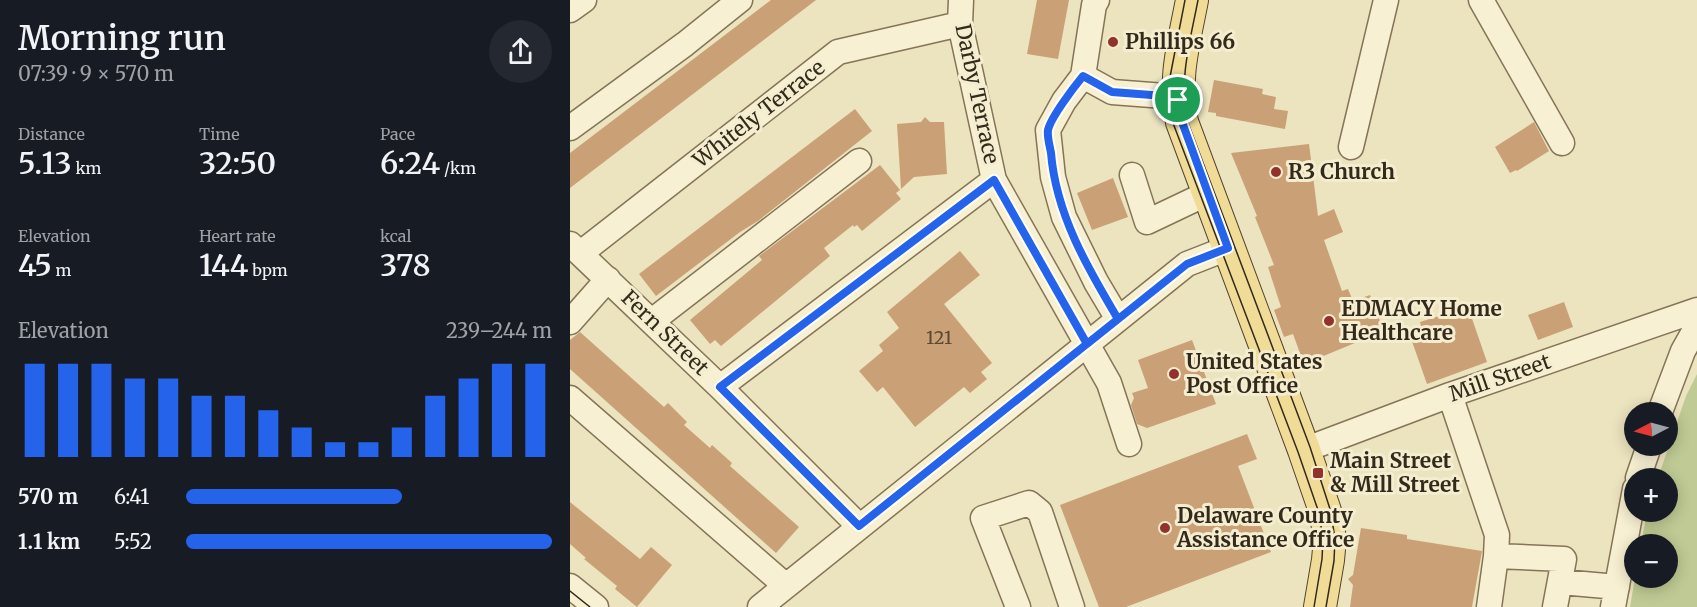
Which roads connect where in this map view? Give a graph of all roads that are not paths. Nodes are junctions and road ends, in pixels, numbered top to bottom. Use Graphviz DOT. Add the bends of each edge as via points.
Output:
graph roads {
  1 [pos="584,0"];
  2 [pos="740,0"];
  3 [pos="1098,0"];
  4 [pos="1192,0"];
  5 [pos="1386,0"];
  6 [pos="1481,0"];
  7 [pos="570,10"];
  8 [pos="961,12"];
  9 [pos="1083,76"];
  10 [pos="1178,97"];
  11 [pos="570,128"];
  12 [pos="1562,143"];
  13 [pos="1351,147"];
  14 [pos="859,161"];
  15 [pos="1132,175"];
  16 [pos="994,180"];
  17 [pos="1208,193"];
  18 [pos="576,248"];
  19 [pos="1228,248"];
  20 [pos="608,279"];
  21 [pos="1697,310"];
  22 [pos="1118,319"];
  23 [pos="652,321"];
  24 [pos="570,322"];
  25 [pos="1697,326"];
  26 [pos="1087,344"];
  27 [pos="720,387"];
  28 [pos="1450,395"];
  29 [pos="570,398"];
  30 [pos="1664,402"];
  31 [pos="1129,444"];
  32 [pos="1304,450"];
  33 [pos="1629,522"];
  34 [pos="859,526"];
  35 [pos="1496,545"];
  36 [pos="1561,582"];
  37 [pos="570,586"];
  38 [pos="786,586"];
  39 [pos="1615,597"];
  40 [pos="596,607"];
  41 [pos="760,607"];
  42 [pos="1018,607"];
  43 [pos="1072,607"];
  44 [pos="1320,607"];
  45 [pos="1489,607"];
  46 [pos="1555,607"];
  1 -- 7 [label="street"];
  2 -- 11 [label="street"];
  3 -- 9 [label="street"];
  4 -- 10 [label="main road" via="1177,80"];
  5 -- 13 [label="street"];
  6 -- 12 [label="street"];
  8 -- 16 [label="street, Darby Terrace"];
  8 -- 18 [label="street, Whitely Terrace" via="838,52"];
  9 -- 10 [label="street" via="1112,92"];
  9 -- 22 [label="street" via="1048,130 1053,177 1064,217"];
  10 -- 17 [label="main road" via="1182,122"];
  14 -- 23 [label="street"];
  15 -- 17 [label="street" via="1147,222"];
  16 -- 26 [label="street, Darby Terrace"];
  16 -- 27 [label="street"];
  17 -- 19 [label="main road"];
  18 -- 20 [label="street, Fern Street"];
  19 -- 22 [label="street" via="1187,264"];
  19 -- 32 [label="main road"];
  20 -- 23 [label="street, Fern Street"];
  20 -- 24 [label="street"];
  21 -- 28 [label="street, Mill Street"];
  22 -- 26 [label="street"];
  23 -- 27 [label="street, Fern Street"];
  25 -- 30 [label="street"];
  26 -- 31 [label="street, Darby Terrace" via="1109,383"];
  26 -- 34 [label="street"];
  27 -- 34 [label="street, Fern Street"];
  28 -- 32 [label="street, Mill Street"];
  28 -- 35 [label="street"];
  29 -- 38 [label="street"];
  32 -- 44 [label="main road" via="1330,538"];
  33 -- 39 [label="street"];
  34 -- 38 [label="street"];
  35 -- 36 [label="street" via="1564,559"];
  35 -- 45 [label="street"];
  36 -- 39 [label="street"];
  36 -- 46 [label="street"];
  37 -- 40 [label="street"];
  38 -- 41 [label="street"];
  42 -- 43 [label="street" via="983,518 1029,502 1040,512"];
}
